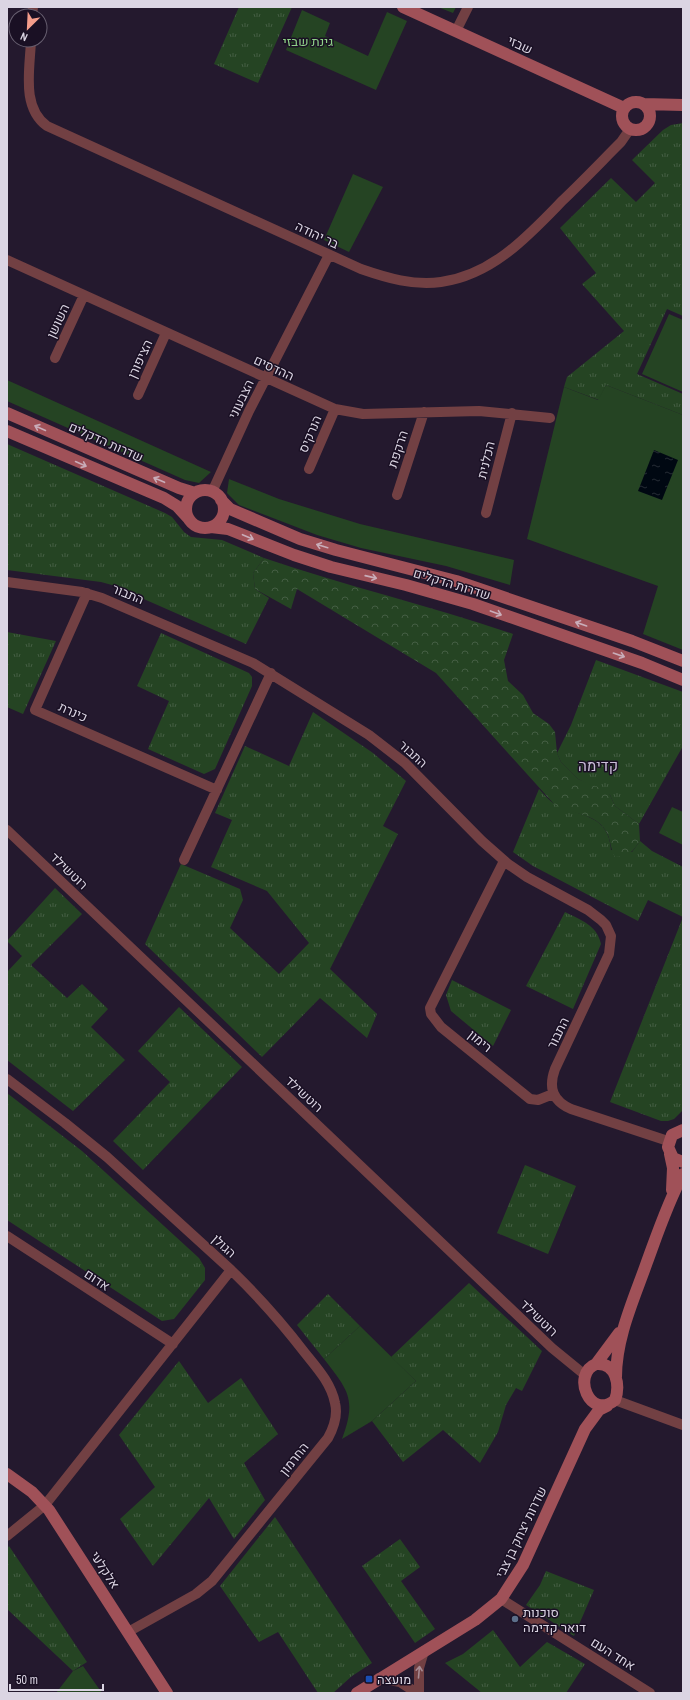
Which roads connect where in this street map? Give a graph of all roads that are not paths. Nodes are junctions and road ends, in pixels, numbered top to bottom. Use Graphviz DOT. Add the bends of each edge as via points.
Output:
graph roads {
  1 [pos="403,7"];
  2 [pos="468,7"];
  3 [pos="456,31"];
  4 [pos="31,48"];
  5 [pos="644,104"];
  6 [pos="681,105"];
  7 [pos="624,108"];
  8 [pos="648,124"];
  9 [pos="630,129"];
  10 [pos="329,255"];
  11 [pos="7,260"];
  12 [pos="84,295"];
  13 [pos="166,333"];
  14 [pos="55,358"];
  15 [pos="265,378"];
  16 [pos="138,395"];
  17 [pos="335,409"];
  18 [pos="424,412"];
  19 [pos="7,413"];
  20 [pos="512,413"];
  21 [pos="550,418"];
  22 [pos="7,431"];
  23 [pos="309,469"];
  24 [pos="195,493"];
  25 [pos="397,495"];
  26 [pos="217,496"];
  27 [pos="486,513"];
  28 [pos="188,518"];
  29 [pos="211,527"];
  30 [pos="7,582"];
  31 [pos="87,593"];
  32 [pos="683,661"];
  33 [pos="271,673"];
  34 [pos="683,680"];
  35 [pos="216,790"];
  36 [pos="7,830"];
  37 [pos="184,860"];
  38 [pos="504,861"];
  39 [pos="7,1079"];
  40 [pos="553,1094"];
  41 [pos="681,1130"];
  42 [pos="668,1141"];
  43 [pos="670,1154"];
  44 [pos="683,1162"];
  45 [pos="683,1174"];
  46 [pos="671,1199"];
  47 [pos="7,1236"];
  48 [pos="231,1270"];
  49 [pos="625,1324"];
  50 [pos="173,1344"];
  51 [pos="596,1364"];
  52 [pos="585,1375"];
  53 [pos="616,1377"];
  54 [pos="588,1395"];
  55 [pos="611,1403"];
  56 [pos="683,1425"];
  57 [pos="585,1429"];
  58 [pos="7,1474"];
  59 [pos="45,1505"];
  60 [pos="7,1536"];
  61 [pos="501,1599"];
  62 [pos="128,1632"];
  63 [pos="424,1652"];
  64 [pos="379,1678"];
  65 [pos="167,1693"];
  66 [pos="357,1693"];
  67 [pos="418,1693"];
  68 [pos="650,1693"];
  1 -- 3 [label="street, שבזי"];
  2 -- 3 [label="street"];
  3 -- 7 [label="street, שבזי"];
  4 -- 10 [label="street, בר יהודה" via="30,103 36,116 47,126"];
  5 -- 6 [label="street"];
  5 -- 7 [label="street" via="633,102"];
  5 -- 8 [label="street" via="649,109"];
  6 -- 8 [label="street" via="658,114"];
  7 -- 9 [label="street" via="622,119"];
  8 -- 9 [label="street" via="639,130"];
  9 -- 10 [label="street, בר יהודה" via="621,142 536,229 502,257 460,278 422,283 402,281 361,269"];
  10 -- 15 [label="street, הצבעוני"];
  11 -- 12 [label="street, ההדסים"];
  12 -- 13 [label="street, ההדסים"];
  12 -- 14 [label="street, השושן"];
  13 -- 15 [label="street, ההדסים"];
  13 -- 16 [label="street, הציפורן"];
  15 -- 17 [label="street, ההדסים"];
  15 -- 26 [label="street, הצבעוני"];
  17 -- 18 [label="street, ההדסים" via="363,414"];
  17 -- 23 [label="street, הנרקיס"];
  18 -- 20 [label="street, ההדסים" via="470,410"];
  18 -- 25 [label="street, הרקפת"];
  24 -- 19 [label="street, שדרות הדקלים, one-way" via="172,486"];
  20 -- 21 [label="street, ההדסים"];
  20 -- 27 [label="street, הכלנית"];
  22 -- 28 [label="street, שדרות הדקלים, one-way" via="164,498 177,506"];
  24 -- 26 [label="street, שדרות הדקלים" via="204,490"];
  24 -- 28 [label="street" via="186,504"];
  26 -- 29 [label="street" via="224,508 222,517"];
  32 -- 26 [label="street, שדרות הדקלים, one-way" via="456,580 300,539 234,511"];
  28 -- 29 [label="street, שדרות הדקלים" via="197,526"];
  29 -- 34 [label="street, שדרות הדקלים, one-way" via="232,530 287,553 331,567 467,602 642,663"];
  30 -- 31 [label="street, התבור"];
  31 -- 33 [label="street, התבור" via="116,602"];
  31 -- 35 [label="street, כינרת" via="35,710"];
  33 -- 35 [label="street"];
  33 -- 38 [label="street, התבור" via="358,727 395,755"];
  35 -- 37 [label="street"];
  36 -- 52 [label="street, רוטשילד" via="552,1348"];
  38 -- 40 [label="street, התבור" via="527,877 595,915 606,925 611,936 607,960 552,1076"];
  38 -- 40 [label="street, רימון" via="430,1008 431,1014 442,1026 530,1098 538,1100"];
  39 -- 48 [label="street, הגולן" via="107,1156"];
  40 -- 42 [label="street" via="571,1109"];
  41 -- 42 [label="street"];
  42 -- 43 [label="street"];
  43 -- 44 [label="street"];
  43 -- 46 [label="street" via="673,1173"];
  45 -- 46 [label="street"];
  46 -- 49 [label="street"];
  47 -- 50 [label="street, אדום"];
  48 -- 50 [label="street, הגולן"];
  48 -- 62 [label="street, החרמון" via="277,1318 327,1382 336,1407 334,1426 328,1438 212,1581 196,1594"];
  49 -- 51 [label="street"];
  49 -- 53 [label="street" via="618,1353"];
  50 -- 59 [label="street, הגולן"];
  51 -- 52 [label="street" via="589,1368"];
  51 -- 53 [label="street" via="607,1365"];
  52 -- 54 [label="street" via="584,1385"];
  53 -- 55 [label="street" via="618,1388"];
  54 -- 55 [label="street" via="599,1405"];
  54 -- 57 [label="street, שדרות יצחק בן צבי" via="589,1408"];
  55 -- 56 [label="street"];
  55 -- 57 [label="street, שדרות יצחק בן צבי" via="599,1410"];
  57 -- 61 [label="street, שדרות יצחק בן צבי" via="523,1565"];
  58 -- 59 [label="street, אלקלעי"];
  59 -- 60 [label="street, הגולן"];
  59 -- 62 [label="street, אלקלעי"];
  61 -- 63 [label="street, שדרות יצחק בן צבי" via="482,1616"];
  61 -- 68 [label="street, אחד העם"];
  62 -- 65 [label="street, אלקלעי"];
  63 -- 64 [label="street, שדרות יצחק בן צבי"];
  67 -- 63 [label="street, one-way" via="418,1668"];
  64 -- 66 [label="street, שדרות יצחק בן צבי"];
  64 -- 67 [label="street" via="400,1682"];
}
